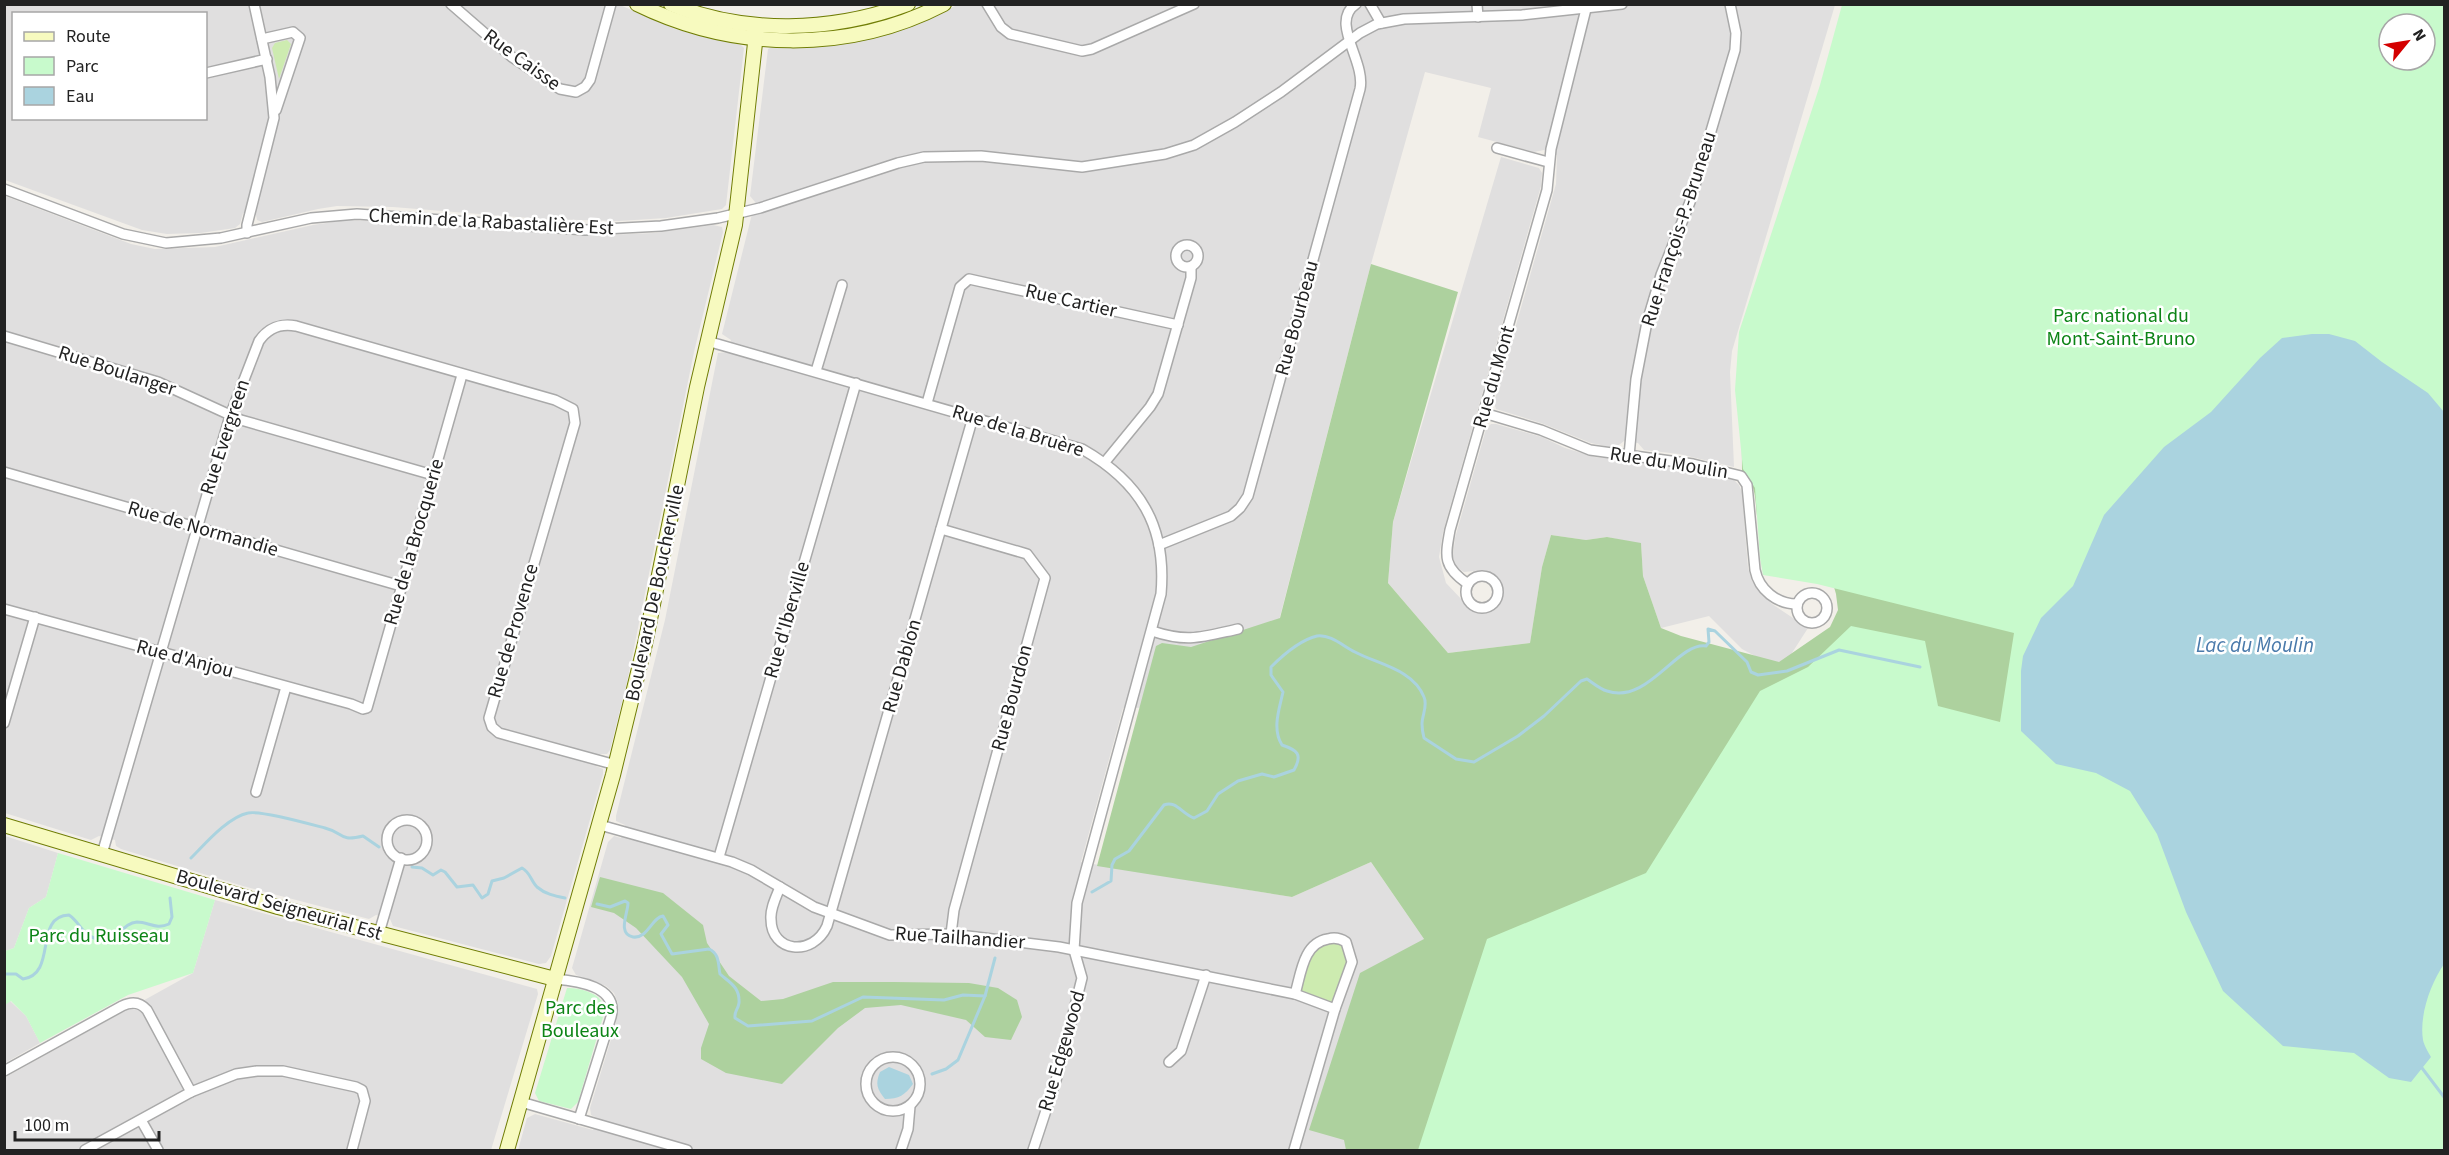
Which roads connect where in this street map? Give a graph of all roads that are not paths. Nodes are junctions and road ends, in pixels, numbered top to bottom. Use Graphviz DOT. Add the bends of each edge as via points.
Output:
graph roads {
  1 [pos="255,4"];
  2 [pos="451,4"];
  3 [pos="612,4"];
  4 [pos="637,4"];
  5 [pos="671,4"];
  6 [pos="908,4"];
  7 [pos="944,4"];
  8 [pos="987,4"];
  9 [pos="1194,4"];
  10 [pos="1356,4"];
  11 [pos="1370,4"];
  12 [pos="1477,4"];
  13 [pos="1622,4"];
  14 [pos="1730,4"];
  15 [pos="1586,9"];
  16 [pos="1478,17"];
  17 [pos="1381,23"];
  18 [pos="756,32"];
  19 [pos="262,39"];
  20 [pos="1349,40"];
  21 [pos="267,59"];
  22 [pos="207,73"];
  23 [pos="274,118"];
  24 [pos="1497,148"];
  25 [pos="1548,162"];
  26 [pos="4,189"];
  27 [pos="736,214"];
  28 [pos="248,233"];
  29 [pos="1191,267"];
  30 [pos="842,285"];
  31 [pos="1178,325"];
  32 [pos="4,336"];
  33 [pos="707,341"];
  34 [pos="816,371"];
  35 [pos="462,375"];
  36 [pos="856,383"];
  37 [pos="927,403"];
  38 [pos="573,409"];
  39 [pos="1484,414"];
  40 [pos="230,416"];
  41 [pos="973,417"];
  42 [pos="1629,456"];
  43 [pos="1105,462"];
  44 [pos="4,472"];
  45 [pos="433,475"];
  46 [pos="197,527"];
  47 [pos="941,529"];
  48 [pos="1159,545"];
  49 [pos="1468,584"];
  50 [pos="401,586"];
  51 [pos="1797,604"];
  52 [pos="4,609"];
  53 [pos="35,617"];
  54 [pos="1238,629"];
  55 [pos="1152,631"];
  56 [pos="160,653"];
  57 [pos="286,687"];
  58 [pos="366,709"];
  59 [pos="4,723"];
  60 [pos="616,765"];
  61 [pos="256,792"];
  62 [pos="4,825"];
  63 [pos="600,825"];
  64 [pos="102,854"];
  65 [pos="719,857"];
  66 [pos="400,858"];
  67 [pos="780,887"];
  68 [pos="830,914"];
  69 [pos="379,933"];
  70 [pos="951,934"];
  71 [pos="1074,951"];
  72 [pos="1206,975"];
  73 [pos="555,979"];
  74 [pos="1295,994"];
  75 [pos="1335,1009"];
  76 [pos="1169,1062"];
  77 [pos="4,1071"];
  78 [pos="191,1092"];
  79 [pos="521,1102"];
  80 [pos="910,1106"];
  81 [pos="579,1119"];
  82 [pos="141,1120"];
  83 [pos="651,1140"];
  84 [pos="85,1150"];
  85 [pos="158,1150"];
  86 [pos="352,1150"];
  87 [pos="507,1150"];
  88 [pos="647,1150"];
  89 [pos="687,1150"];
  90 [pos="902,1150"];
  91 [pos="1033,1150"];
  92 [pos="1294,1150"];
  1 -- 19 [label="street"];
  2 -- 3 [label="street, Rue Caisse" via="519,62 570,92 582,89 590,80"];
  4 -- 18 [label="street" via="688,26"];
  5 -- 18 [label="street"];
  6 -- 18 [label="street" via="871,16"];
  7 -- 18 [label="street" via="901,23 854,35 810,40"];
  8 -- 9 [label="street" via="998,24 1010,34 1082,51"];
  10 -- 20 [label="street" via="1346,15"];
  11 -- 17 [label="street"];
  12 -- 16 [label="street"];
  13 -- 15 [label="street, Chemin de la Rabastalière Est"];
  14 -- 42 [label="street, Rue François-P.-Bruneau" via="1736,33 1734,55 1690,202 1661,274 1647,322 1636,379"];
  15 -- 16 [label="street, Chemin de la Rabastalière Est"];
  15 -- 25 [label="street, Rue du Mont"];
  16 -- 17 [label="street, Chemin de la Rabastalière Est"];
  17 -- 20 [label="street, Chemin de la Rabastalière Est"];
  18 -- 27 [label="street, Boulevard De Boucherville"];
  19 -- 21 [label="street"];
  19 -- 23 [label="street" via="293,32 300,38"];
  20 -- 27 [label="street, Chemin de la Rabastalière Est" via="1265,104 1208,138 1175,151 1082,167 981,156 924,157"];
  20 -- 48 [label="street, Rue Bourbeau" via="1361,70 1360,88 1248,496 1231,516"];
  21 -- 22 [label="street"];
  21 -- 23 [label="street"];
  23 -- 28 [label="street"];
  24 -- 25 [label="street"];
  25 -- 39 [label="street, Rue du Mont" via="1547,190"];
  26 -- 28 [label="street, Chemin de la Rabastalière Est" via="150,241 189,242"];
  27 -- 28 [label="street, Chemin de la Rabastalière Est" via="607,230 348,214"];
  27 -- 33 [label="street, Boulevard De Boucherville"];
  29 -- 31 [label="street"];
  30 -- 34 [label="street"];
  31 -- 37 [label="street, Rue Cartier" via="965,280 959,289"];
  31 -- 43 [label="street" via="1156,398"];
  32 -- 40 [label="street, Rue Boulanger" via="158,382"];
  33 -- 34 [label="street, Rue de la Bruère"];
  33 -- 60 [label="street, Boulevard De Boucherville" via="649,628"];
  34 -- 36 [label="street, Rue de la Bruère"];
  35 -- 38 [label="street, Rue Evergreen" via="555,400"];
  35 -- 40 [label="street, Rue Evergreen" via="296,326 279,326 264,334 256,345"];
  35 -- 45 [label="street, Rue de la Brocquerie"];
  36 -- 37 [label="street, Rue de la Bruère"];
  36 -- 65 [label="street, Rue d'Iberville"];
  37 -- 41 [label="street, Rue de la Bruère"];
  38 -- 60 [label="street, Rue de Provence" via="575,423 489,718 499,733"];
  39 -- 42 [label="street, Rue du Moulin" via="1581,447"];
  39 -- 49 [label="street, Rue du Mont" via="1447,546 1450,569"];
  40 -- 45 [label="street, Rue Boulanger"];
  40 -- 46 [label="street, Rue Evergreen"];
  41 -- 43 [label="street, Rue de la Bruère" via="1082,449"];
  41 -- 47 [label="street, Rue Dablon"];
  42 -- 51 [label="street, Rue du Moulin" via="1693,464 1741,476 1747,485 1757,578 1766,591 1784,604"];
  43 -- 48 [label="street, Rue de la Bruère" via="1141,500"];
  44 -- 46 [label="street, Rue de Normandie"];
  45 -- 50 [label="street, Rue de la Brocquerie"];
  46 -- 50 [label="street, Rue de Normandie"];
  46 -- 56 [label="street, Rue Evergreen"];
  47 -- 68 [label="street, Rue Dablon"];
  47 -- 70 [label="street, Rue Bourdon" via="1027,554 1045,578 954,910"];
  48 -- 55 [label="street, Rue de la Bruère" via="1161,594"];
  50 -- 58 [label="street, Rue de la Brocquerie"];
  52 -- 53 [label="street, Rue d'Anjou"];
  53 -- 56 [label="street, Rue d'Anjou"];
  53 -- 59 [label="street"];
  54 -- 55 [label="street" via="1194,639"];
  55 -- 71 [label="street, Rue de la Bruère" via="1077,903"];
  56 -- 57 [label="street, Rue d'Anjou"];
  56 -- 64 [label="street, Rue Evergreen"];
  57 -- 58 [label="street, Rue d'Anjou"];
  57 -- 61 [label="street"];
  60 -- 63 [label="street, Boulevard De Boucherville"];
  62 -- 64 [label="street, Boulevard Seigneurial Est"];
  63 -- 65 [label="street, Rue Tailhandier"];
  63 -- 73 [label="street, Boulevard De Boucherville"];
  64 -- 69 [label="street, Boulevard Seigneurial Est"];
  65 -- 67 [label="street, Rue Tailhandier"];
  66 -- 66 [label="street" via="413,858 424,850 425,832 416,822 398,822 389,832 388,844"];
  66 -- 69 [label="street"];
  67 -- 68 [label="street, Rue Tailhandier"];
  67 -- 68 [label="street, Rue Dablon" via="771,922 774,933 786,944 801,947 816,942 824,933"];
  68 -- 70 [label="street, Rue Tailhandier" via="890,935"];
  69 -- 73 [label="street, Boulevard Seigneurial Est"];
  70 -- 71 [label="street, Rue Tailhandier"];
  71 -- 72 [label="street, Rue Tailhandier"];
  71 -- 91 [label="street, Rue Edgewood" via="1082,978 1058,1074"];
  72 -- 74 [label="street, Rue Tailhandier"];
  72 -- 76 [label="street" via="1181,1052"];
  73 -- 79 [label="street, Boulevard De Boucherville"];
  73 -- 81 [label="street" via="600,990 612,1006"];
  74 -- 75 [label="street, Rue Tailhandier"];
  74 -- 75 [label="street" via="1312,946 1321,940 1341,939 1350,949 1352,962"];
  75 -- 92 [label="street"];
  77 -- 78 [label="street" via="122,1006 135,1003 143,1006 152,1018"];
  78 -- 82 [label="street"];
  78 -- 86 [label="street" via="236,1074 270,1070 358,1087 365,1094 365,1101"];
  79 -- 81 [label="street"];
  79 -- 87 [label="street, Boulevard De Boucherville"];
  80 -- 80 [label="street" via="920,1091 917,1072 904,1060 878,1062 867,1084 872,1100 885,1110"];
  80 -- 90 [label="street"];
  81 -- 83 [label="street"];
  82 -- 84 [label="street"];
  82 -- 85 [label="street"];
  83 -- 88 [label="street"];
  83 -- 89 [label="street"];
}
